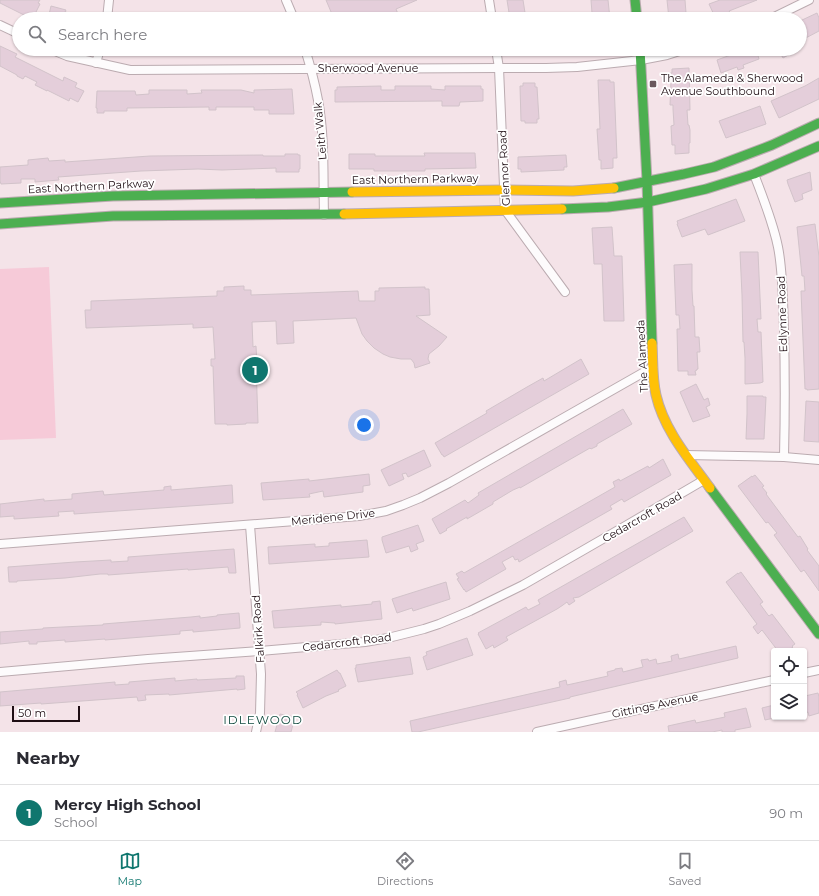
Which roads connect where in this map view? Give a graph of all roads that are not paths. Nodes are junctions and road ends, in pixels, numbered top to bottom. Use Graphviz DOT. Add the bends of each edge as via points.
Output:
graph roads {
  1 [pos="109,0"];
  2 [pos="286,0"];
  3 [pos="489,0"];
  4 [pos="636,0"];
  5 [pos="809,0"];
  6 [pos="108,12"];
  7 [pos="291,12"];
  8 [pos="491,12"];
  9 [pos="637,12"];
  10 [pos="784,12"];
  11 [pos="0,25"];
  12 [pos="12,31"];
  13 [pos="67,56"];
  14 [pos="98,56"];
  15 [pos="307,56"];
  16 [pos="497,56"];
  17 [pos="641,56"];
  18 [pos="662,56"];
  19 [pos="641,60"];
  20 [pos="96,63"];
  21 [pos="310,68"];
  22 [pos="499,68"];
  23 [pos="819,123"];
  24 [pos="819,146"];
  25 [pos="754,174"];
  26 [pos="647,182"];
  27 [pos="504,190"];
  28 [pos="323,192"];
  29 [pos="648,202"];
  30 [pos="0,203"];
  31 [pos="505,210"];
  32 [pos="324,215"];
  33 [pos="0,224"];
  34 [pos="565,292"];
  35 [pos="654,367"];
  36 [pos="686,455"];
  37 [pos="784,457"];
  38 [pos="819,460"];
  39 [pos="704,480"];
  40 [pos="250,525"];
  41 [pos="0,544"];
  42 [pos="819,634"];
  43 [pos="260,651"];
  44 [pos="819,670"];
  45 [pos="0,672"];
  46 [pos="807,672"];
  47 [pos="771,681"];
  48 [pos="256,732"];
  49 [pos="537,732"];
  1 -- 6 [label="street"];
  2 -- 7 [label="street"];
  3 -- 8 [label="street"];
  4 -- 9 [label="main road"];
  5 -- 10 [label="street"];
  11 -- 12 [label="street"];
  13 -- 20 [label="street, Sherwood Avenue"];
  14 -- 20 [label="street"];
  15 -- 21 [label="street, Leith Walk"];
  16 -- 22 [label="street, Glennor Road"];
  17 -- 19 [label="main road, The Alameda"];
  18 -- 19 [label="street, Sherwood Avenue"];
  19 -- 22 [label="street, Sherwood Avenue" via="577,67"];
  19 -- 26 [label="main road, The Alameda"];
  20 -- 21 [label="street, Sherwood Avenue" via="130,70"];
  21 -- 22 [label="street, Sherwood Avenue"];
  21 -- 28 [label="street, Leith Walk" via="318,100 323,154"];
  22 -- 27 [label="street, Glennor Road"];
  23 -- 26 [label="main road, East Northern Parkway" via="772,145 714,167"];
  24 -- 25 [label="main road"];
  25 -- 29 [label="main road"];
  25 -- 37 [label="street, Edlynne Road" via="778,248 783,314"];
  26 -- 27 [label="main road, East Northern Parkway" via="573,191"];
  26 -- 29 [label="main road, The Alameda"];
  27 -- 28 [label="main road, East Northern Parkway"];
  27 -- 31 [label="street, Glennor Road"];
  28 -- 30 [label="main road, East Northern Parkway" via="113,196"];
  28 -- 32 [label="street, Leith Walk"];
  29 -- 31 [label="main road" via="583,209"];
  29 -- 35 [label="main road, The Alameda"];
  31 -- 32 [label="main road"];
  31 -- 34 [label="street, Glennor Road"];
  32 -- 33 [label="main road" via="113,216"];
  35 -- 36 [label="main road, The Alameda" via="656,398 661,413"];
  35 -- 40 [label="street, Meridene Drive" via="449,483 403,505 359,516"];
  36 -- 37 [label="street"];
  36 -- 39 [label="main road, The Alameda"];
  37 -- 38 [label="street"];
  39 -- 42 [label="main road, The Alameda"];
  39 -- 43 [label="street, Cedarcroft Road" via="523,585 439,624 365,642"];
  40 -- 41 [label="street, Meridene Drive"];
  40 -- 43 [label="street, Falkirk Road"];
  43 -- 45 [label="street, Cedarcroft Road"];
  43 -- 48 [label="street, Falkirk Road" via="261,696"];
  44 -- 46 [label="street"];
  47 -- 49 [label="street, Gittings Avenue"];
}
